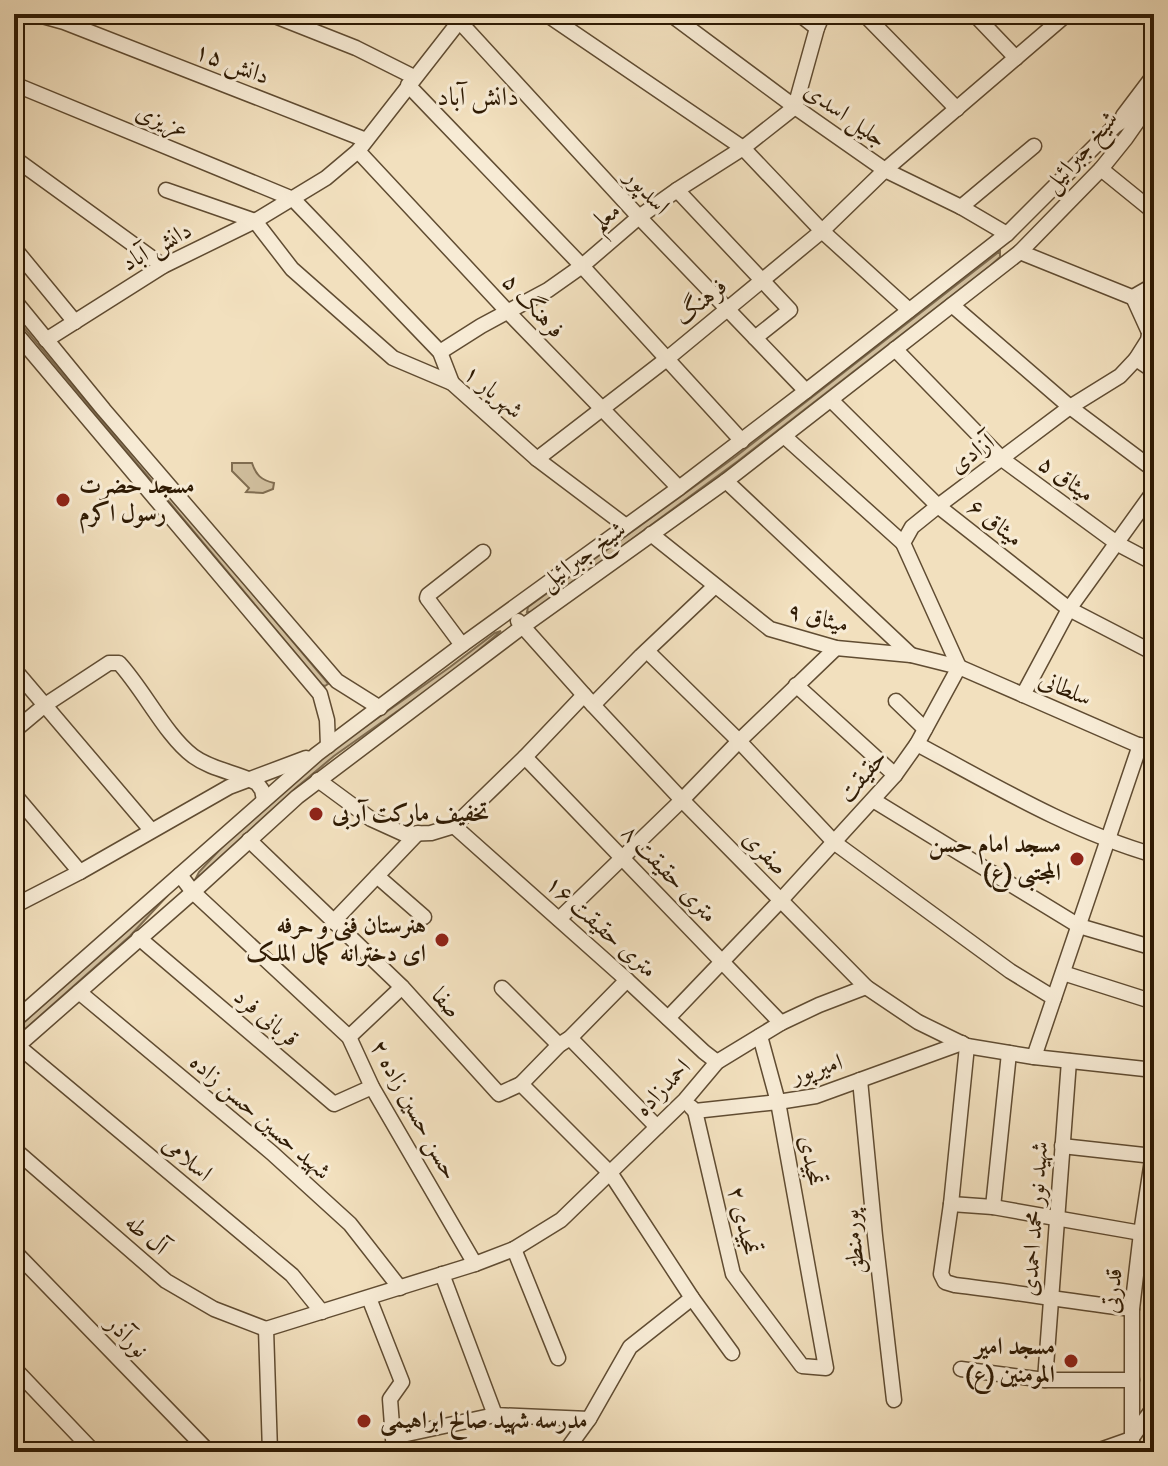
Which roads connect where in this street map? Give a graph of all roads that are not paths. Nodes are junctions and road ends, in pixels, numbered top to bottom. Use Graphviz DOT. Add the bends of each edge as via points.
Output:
graph roads {
  1 [pos="35,14"];
  2 [pos="270,14"];
  3 [pos="445,14"];
  4 [pos="546,14"];
  5 [pos="670,14"];
  6 [pos="799,14"];
  7 [pos="864,14"];
  8 [pos="974,14"];
  9 [pos="1067,14"];
  10 [pos="462,18"];
  11 [pos="820,21"];
  12 [pos="1016,58"];
  13 [pos="1154,75"];
  14 [pos="411,81"];
  15 [pos="14,84"];
  16 [pos="1152,104"];
  17 [pos="795,107"];
  18 [pos="957,109"];
  19 [pos="1115,126"];
  20 [pos="362,146"];
  21 [pos="1034,146"];
  22 [pos="743,148"];
  23 [pos="14,158"];
  24 [pos="1101,169"];
  25 [pos="885,170"];
  26 [pos="166,190"];
  27 [pos="677,190"];
  28 [pos="293,199"];
  29 [pos="961,207"];
  30 [pos="1154,212"];
  31 [pos="639,217"];
  32 [pos="255,221"];
  33 [pos="822,231"];
  34 [pos="1007,234"];
  35 [pos="14,248"];
  36 [pos="1020,252"];
  37 [pos="163,266"];
  38 [pos="582,266"];
  39 [pos="762,280"];
  40 [pos="1154,285"];
  41 [pos="1133,297"];
  42 [pos="14,300"];
  43 [pos="952,305"];
  44 [pos="1154,305"];
  45 [pos="728,309"];
  46 [pos="909,310"];
  47 [pos="508,312"];
  48 [pos="75,322"];
  49 [pos="14,331"];
  50 [pos="1150,333"];
  51 [pos="755,338"];
  52 [pos="46,340"];
  53 [pos="895,349"];
  54 [pos="440,352"];
  55 [pos="668,358"];
  56 [pos="1136,359"];
  57 [pos="1154,371"];
  58 [pos="452,383"];
  59 [pos="806,391"];
  60 [pos="831,400"];
  61 [pos="1070,407"];
  62 [pos="601,409"];
  63 [pos="784,436"];
  64 [pos="742,441"];
  65 [pos="537,459"];
  66 [pos="1002,459"];
  67 [pos="1154,470"];
  68 [pos="726,481"];
  69 [pos="679,488"];
  70 [pos="1154,491"];
  71 [pos="938,506"];
  72 [pos="626,526"];
  73 [pos="651,534"];
  74 [pos="903,543"];
  75 [pos="1118,544"];
  76 [pos="483,552"];
  77 [pos="1154,563"];
  78 [pos="715,586"];
  79 [pos="1069,609"];
  80 [pos="510,611"];
  81 [pos="522,627"];
  82 [pos="462,645"];
  83 [pos="836,648"];
  84 [pos="647,651"];
  85 [pos="1154,653"];
  86 [pos="911,655"];
  87 [pos="959,667"];
  88 [pos="14,669"];
  89 [pos="337,681"];
  90 [pos="796,685"];
  91 [pos="320,694"];
  92 [pos="1023,695"];
  93 [pos="588,700"];
  94 [pos="896,701"];
  95 [pos="45,705"];
  96 [pos="380,708"];
  97 [pos="925,729"];
  98 [pos="14,731"];
  99 [pos="739,741"];
  100 [pos="917,744"];
  101 [pos="1147,748"];
  102 [pos="322,750"];
  103 [pos="525,757"];
  104 [pos="895,775"];
  105 [pos="249,779"];
  106 [pos="318,780"];
  107 [pos="14,794"];
  108 [pos="264,800"];
  109 [pos="682,800"];
  110 [pos="873,800"];
  111 [pos="454,826"];
  112 [pos="151,830"];
  113 [pos="418,833"];
  114 [pos="249,840"];
  115 [pos="1107,840"];
  116 [pos="835,843"];
  117 [pos="1154,855"];
  118 [pos="623,858"];
  119 [pos="80,872"];
  120 [pos="180,875"];
  121 [pos="377,876"];
  122 [pos="193,892"];
  123 [pos="781,900"];
  124 [pos="14,906"];
  125 [pos="424,917"];
  126 [pos="559,919"];
  127 [pos="333,922"];
  128 [pos="1079,926"];
  129 [pos="139,938"];
  130 [pos="1154,948"];
  131 [pos="722,961"];
  132 [pos="1063,973"];
  133 [pos="627,980"];
  134 [pos="402,987"];
  135 [pos="866,987"];
  136 [pos="502,988"];
  137 [pos="79,992"];
  138 [pos="1054,998"];
  139 [pos="1154,1002"];
  140 [pos="668,1018"];
  141 [pos="14,1021"];
  142 [pos="781,1023"];
  143 [pos="760,1036"];
  144 [pos="349,1037"];
  145 [pos="565,1042"];
  146 [pos="965,1044"];
  147 [pos="16,1047"];
  148 [pos="1009,1053"];
  149 [pos="1034,1057"];
  150 [pos="1069,1061"];
  151 [pos="717,1062"];
  152 [pos="1154,1070"];
  153 [pos="860,1080"];
  154 [pos="521,1084"];
  155 [pos="372,1087"];
  156 [pos="778,1102"];
  157 [pos="690,1106"];
  158 [pos="657,1127"];
  159 [pos="1062,1146"];
  160 [pos="14,1149"];
  161 [pos="1153,1151"];
  162 [pos="611,1174"];
  163 [pos="951,1204"];
  164 [pos="993,1207"];
  165 [pos="1057,1218"];
  166 [pos="1141,1233"];
  167 [pos="514,1249"];
  168 [pos="14,1251"];
  169 [pos="475,1264"];
  170 [pos="442,1274"];
  171 [pos="400,1288"];
  172 [pos="369,1298"];
  173 [pos="692,1298"];
  174 [pos="1051,1299"];
  175 [pos="1132,1309"];
  176 [pos="322,1312"];
  177 [pos="266,1329"];
  178 [pos="732,1353"];
  179 [pos="558,1358"];
  180 [pos="802,1366"];
  181 [pos="14,1368"];
  182 [pos="961,1369"];
  183 [pos="1045,1380"];
  184 [pos="1132,1380"];
  185 [pos="894,1400"];
  186 [pos="1154,1407"];
  187 [pos="495,1415"];
  188 [pos="589,1419"];
  189 [pos="394,1445"];
  190 [pos="1131,1446"];
  191 [pos="94,1452"];
  192 [pos="209,1452"];
  193 [pos="270,1452"];
  194 [pos="565,1452"];
  195 [pos="1094,1452"];
  1 -- 20 [label="street, دانش ۱۵"];
  2 -- 14 [label="street" via="356,48"];
  3 -- 10 [label="street"];
  4 -- 22 [label="street"];
  5 -- 17 [label="street, جلیل اسدی"];
  6 -- 11 [label="street"];
  7 -- 18 [label="street"];
  8 -- 12 [label="street"];
  9 -- 12 [label="street, فرهنگ"];
  10 -- 14 [label="street, دانش آباد"];
  10 -- 31 [label="street, اسدپور"];
  11 -- 17 [label="street"];
  12 -- 18 [label="street, فرهنگ"];
  13 -- 19 [label="street"];
  14 -- 20 [label="street, دانش آباد"];
  14 -- 38 [label="street"];
  15 -- 28 [label="street, عزیزی"];
  16 -- 19 [label="street, شیخ جبرائیل"];
  16 -- 24 [label="street, شیخ جبرائیل"];
  17 -- 22 [label="street, معلم"];
  17 -- 25 [label="street, جلیل اسدی"];
  18 -- 25 [label="street, فرهنگ"];
  19 -- 34 [label="street, شیخ جبرائیل"];
  20 -- 28 [label="street, دانش آباد"];
  20 -- 47 [label="street, فرهنگ ۵"];
  21 -- 29 [label="street"];
  22 -- 27 [label="street, معلم"];
  22 -- 33 [label="street"];
  23 -- 37 [label="street"];
  24 -- 30 [label="street"];
  24 -- 36 [label="street, شیخ جبرائیل"];
  25 -- 29 [label="street, جلیل اسدی"];
  25 -- 33 [label="street, فرهنگ"];
  26 -- 32 [label="street"];
  27 -- 31 [label="street, معلم"];
  27 -- 39 [label="street"];
  28 -- 32 [label="street, دانش آباد"];
  28 -- 54 [label="street"];
  29 -- 34 [label="street, جلیل اسدی"];
  31 -- 38 [label="street, معلم"];
  31 -- 45 [label="street, اسدپور"];
  32 -- 37 [label="street, دانش آباد"];
  32 -- 58 [label="street, شهریار ۱" via="292,269 393,358"];
  33 -- 39 [label="street, فرهنگ"];
  33 -- 46 [label="street"];
  34 -- 46 [label="street, شیخ جبرائیل"];
  35 -- 48 [label="street"];
  36 -- 41 [label="street"];
  36 -- 43 [label="street, شیخ جبرائیل"];
  37 -- 48 [label="street, دانش آباد"];
  38 -- 47 [label="street, معلم"];
  38 -- 55 [label="street"];
  39 -- 45 [label="street, فرهنگ"];
  39 -- 51 [label="street" via="790,310"];
  40 -- 41 [label="street"];
  41 -- 44 [label="street"];
  41 -- 50 [label="street"];
  42 -- 52 [label="street"];
  43 -- 53 [label="street, شیخ جبرائیل"];
  43 -- 61 [label="street"];
  44 -- 50 [label="street, آزادی"];
  45 -- 51 [label="street, اسدپور"];
  45 -- 55 [label="street, فرهنگ"];
  46 -- 59 [label="street, شیخ جبرائیل"];
  47 -- 54 [label="street, معلم"];
  47 -- 62 [label="street, فرهنگ ۵"];
  48 -- 52 [label="street, دانش آباد"];
  49 -- 91 [label="street"];
  50 -- 56 [label="street, آزادی"];
  51 -- 59 [label="street, اسدپور"];
  52 -- 89 [label="street"];
  53 -- 60 [label="street, شیخ جبرائیل"];
  53 -- 66 [label="street, میثاق ۵"];
  54 -- 58 [label="street"];
  55 -- 62 [label="street, فرهنگ"];
  55 -- 64 [label="street"];
  56 -- 57 [label="street"];
  56 -- 61 [label="street, آزادی" via="1120,376"];
  58 -- 65 [label="street, شهریار ۱"];
  59 -- 64 [label="street, شیخ جبرائیل"];
  60 -- 63 [label="street, شیخ جبرائیل"];
  60 -- 71 [label="street, میثاق ۶"];
  61 -- 66 [label="street, آزادی"];
  61 -- 67 [label="street"];
  62 -- 65 [label="street, فرهنگ"];
  62 -- 69 [label="street, فرهنگ ۵"];
  63 -- 68 [label="street, شیخ جبرائیل"];
  63 -- 74 [label="street"];
  64 -- 69 [label="street, شیخ جبرائیل"];
  65 -- 72 [label="street, شهریار ۱"];
  66 -- 71 [label="street, آزادی"];
  66 -- 75 [label="street, میثاق ۵"];
  68 -- 73 [label="street, شیخ جبرائیل"];
  68 -- 86 [label="street"];
  69 -- 72 [label="street, شیخ جبرائیل"];
  70 -- 75 [label="street"];
  71 -- 74 [label="street, آزادی" via="912,527"];
  71 -- 79 [label="street, میثاق ۶"];
  72 -- 80 [label="street, شیخ جبرائیل"];
  73 -- 78 [label="street, میثاق ۹"];
  73 -- 81 [label="street, شیخ جبرائیل"];
  74 -- 87 [label="street"];
  75 -- 77 [label="street, میثاق ۵"];
  75 -- 79 [label="street"];
  76 -- 82 [label="street" via="427,598"];
  78 -- 83 [label="street, میثاق ۹" via="770,629"];
  78 -- 84 [label="street"];
  79 -- 85 [label="street, میثاق ۶"];
  79 -- 92 [label="street"];
  80 -- 81 [label="street, صفری"];
  80 -- 82 [label="street, شیخ جبرائیل"];
  81 -- 93 [label="street, صفری"];
  81 -- 106 [label="street, شیخ جبرائیل"];
  82 -- 96 [label="street, شیخ جبرائیل"];
  83 -- 86 [label="street, میثاق ۹"];
  83 -- 90 [label="street"];
  84 -- 93 [label="street"];
  84 -- 99 [label="street"];
  86 -- 87 [label="street, میثاق ۹"];
  87 -- 92 [label="street, سلطانی"];
  87 -- 97 [label="street, حقیقت"];
  88 -- 95 [label="street"];
  89 -- 91 [label="street"];
  89 -- 96 [label="street"];
  90 -- 99 [label="street"];
  90 -- 104 [label="street"];
  91 -- 102 [label="street" via="327,720"];
  92 -- 101 [label="street, سلطانی"];
  93 -- 103 [label="street"];
  93 -- 109 [label="street, صفری"];
  94 -- 97 [label="street"];
  95 -- 98 [label="street"];
  95 -- 105 [label="street" via="109,663 119,663 191,755"];
  95 -- 112 [label="street"];
  96 -- 102 [label="street, شیخ جبرائیل"];
  97 -- 100 [label="street, حقیقت"];
  99 -- 109 [label="street"];
  99 -- 116 [label="street"];
  100 -- 104 [label="street, حقیقت"];
  100 -- 115 [label="street"];
  101 -- 115 [label="street"];
  102 -- 105 [label="street"];
  102 -- 108 [label="street, شیخ جبرائیل"];
  103 -- 111 [label="street"];
  103 -- 118 [label="street, ۸ متری حقیقت"];
  104 -- 110 [label="street, حقیقت"];
  105 -- 108 [label="street" via="257,783"];
  105 -- 112 [label="street"];
  106 -- 113 [label="street" via="371,819 404,834"];
  106 -- 114 [label="street, شیخ جبرائیل"];
  107 -- 119 [label="street"];
  108 -- 120 [label="street, شیخ جبرائیل"];
  109 -- 118 [label="street"];
  109 -- 123 [label="street, صفری"];
  110 -- 116 [label="street, حقیقت"];
  110 -- 128 [label="street"];
  111 -- 113 [label="street"];
  111 -- 126 [label="street, ۱۶ متری حقیقت"];
  112 -- 119 [label="street"];
  113 -- 121 [label="street"];
  114 -- 122 [label="street, شیخ جبرائیل"];
  114 -- 127 [label="street, صفا"];
  115 -- 117 [label="street"];
  115 -- 128 [label="street"];
  116 -- 123 [label="street, حقیقت"];
  116 -- 138 [label="street"];
  118 -- 126 [label="street"];
  118 -- 131 [label="street, ۸ متری حقیقت"];
  119 -- 124 [label="street"];
  120 -- 122 [label="street, حسن حسین زاده ۲"];
  120 -- 141 [label="street, شیخ جبرائیل"];
  121 -- 125 [label="street"];
  121 -- 127 [label="street"];
  122 -- 129 [label="street, شیخ جبرائیل"];
  122 -- 144 [label="street, حسن حسین زاده ۲"];
  123 -- 131 [label="street, حقیقت"];
  123 -- 135 [label="street, صفری"];
  126 -- 133 [label="street, ۱۶ متری حقیقت"];
  127 -- 134 [label="street, صفا"];
  128 -- 130 [label="street"];
  128 -- 132 [label="street"];
  129 -- 137 [label="street, شیخ جبرائیل"];
  129 -- 155 [label="street, قربانی فرد" via="334,1104"];
  131 -- 140 [label="street, حقیقت"];
  131 -- 142 [label="street, ۸ متری حقیقت"];
  132 -- 138 [label="street"];
  132 -- 139 [label="street"];
  133 -- 140 [label="street, ۱۶ متری حقیقت"];
  133 -- 145 [label="street"];
  134 -- 144 [label="street"];
  134 -- 154 [label="street, صفا" via="499,1094"];
  135 -- 142 [label="street, احمدزاده"];
  135 -- 146 [label="street, صفری" via="918,1022"];
  136 -- 145 [label="street"];
  137 -- 147 [label="street, شیخ جبرائیل"];
  137 -- 171 [label="street, شهید حسین حسن زاده" via="350,1224"];
  138 -- 149 [label="street"];
  140 -- 151 [label="street, ۱۶ متری حقیقت"];
  142 -- 143 [label="street, احمدزاده"];
  143 -- 151 [label="street, احمدزاده"];
  143 -- 156 [label="street, تمجیدی"];
  144 -- 155 [label="street, حسن حسین زاده ۲"];
  145 -- 154 [label="street"];
  145 -- 158 [label="street"];
  146 -- 148 [label="street, صفری"];
  146 -- 153 [label="street, امیرپور"];
  146 -- 163 [label="street"];
  147 -- 176 [label="street, اسلامی" via="292,1275"];
  148 -- 149 [label="street, صفری"];
  148 -- 164 [label="street"];
  149 -- 150 [label="street, صفری"];
  150 -- 152 [label="street, صفری"];
  150 -- 159 [label="street, شهید نور محمد احمدی"];
  151 -- 157 [label="street, احمدزاده"];
  153 -- 156 [label="street, امیرپور" via="816,1096"];
  153 -- 185 [label="street, پورمنطق"];
  154 -- 162 [label="street"];
  155 -- 169 [label="street, حسن حسین زاده ۲"];
  156 -- 157 [label="street, امیرپور"];
  156 -- 180 [label="street, تمجیدی" via="826,1368"];
  157 -- 158 [label="street, احمدزاده"];
  157 -- 180 [label="street, تمجیدی ۲" via="733,1274"];
  158 -- 162 [label="street, احمدزاده"];
  159 -- 161 [label="street"];
  159 -- 165 [label="street, شهید نور محمد احمدی"];
  160 -- 177 [label="street, آل طه" via="166,1281 214,1309"];
  161 -- 166 [label="street, قدرتی"];
  162 -- 167 [label="street, احمدزاده" via="561,1220"];
  162 -- 173 [label="street"];
  163 -- 164 [label="street"];
  163 -- 174 [label="street" via="941,1274 945,1282"];
  164 -- 165 [label="street"];
  165 -- 166 [label="street"];
  165 -- 174 [label="street, شهید نور محمد احمدی"];
  166 -- 175 [label="street, قدرتی"];
  167 -- 169 [label="street, احمدزاده"];
  167 -- 179 [label="street"];
  168 -- 192 [label="street, نورآذر"];
  169 -- 170 [label="street, احمدزاده"];
  170 -- 171 [label="street, احمدزاده"];
  170 -- 187 [label="street"];
  171 -- 172 [label="street, احمدزاده"];
  172 -- 176 [label="street, احمدزاده"];
  172 -- 189 [label="street" via="402,1382 390,1399"];
  173 -- 178 [label="street"];
  173 -- 188 [label="street" via="630,1347"];
  174 -- 175 [label="street"];
  174 -- 183 [label="street, شهید نور محمد احمدی"];
  175 -- 184 [label="street, قدرتی"];
  176 -- 177 [label="street, احمدزاده"];
  177 -- 193 [label="street"];
  181 -- 191 [label="street"];
  182 -- 183 [label="street"];
  183 -- 184 [label="street"];
  184 -- 190 [label="street, قدرتی"];
  186 -- 190 [label="street"];
  187 -- 188 [label="street"];
  187 -- 189 [label="street"];
  188 -- 194 [label="street"];
  190 -- 195 [label="street"];
}
